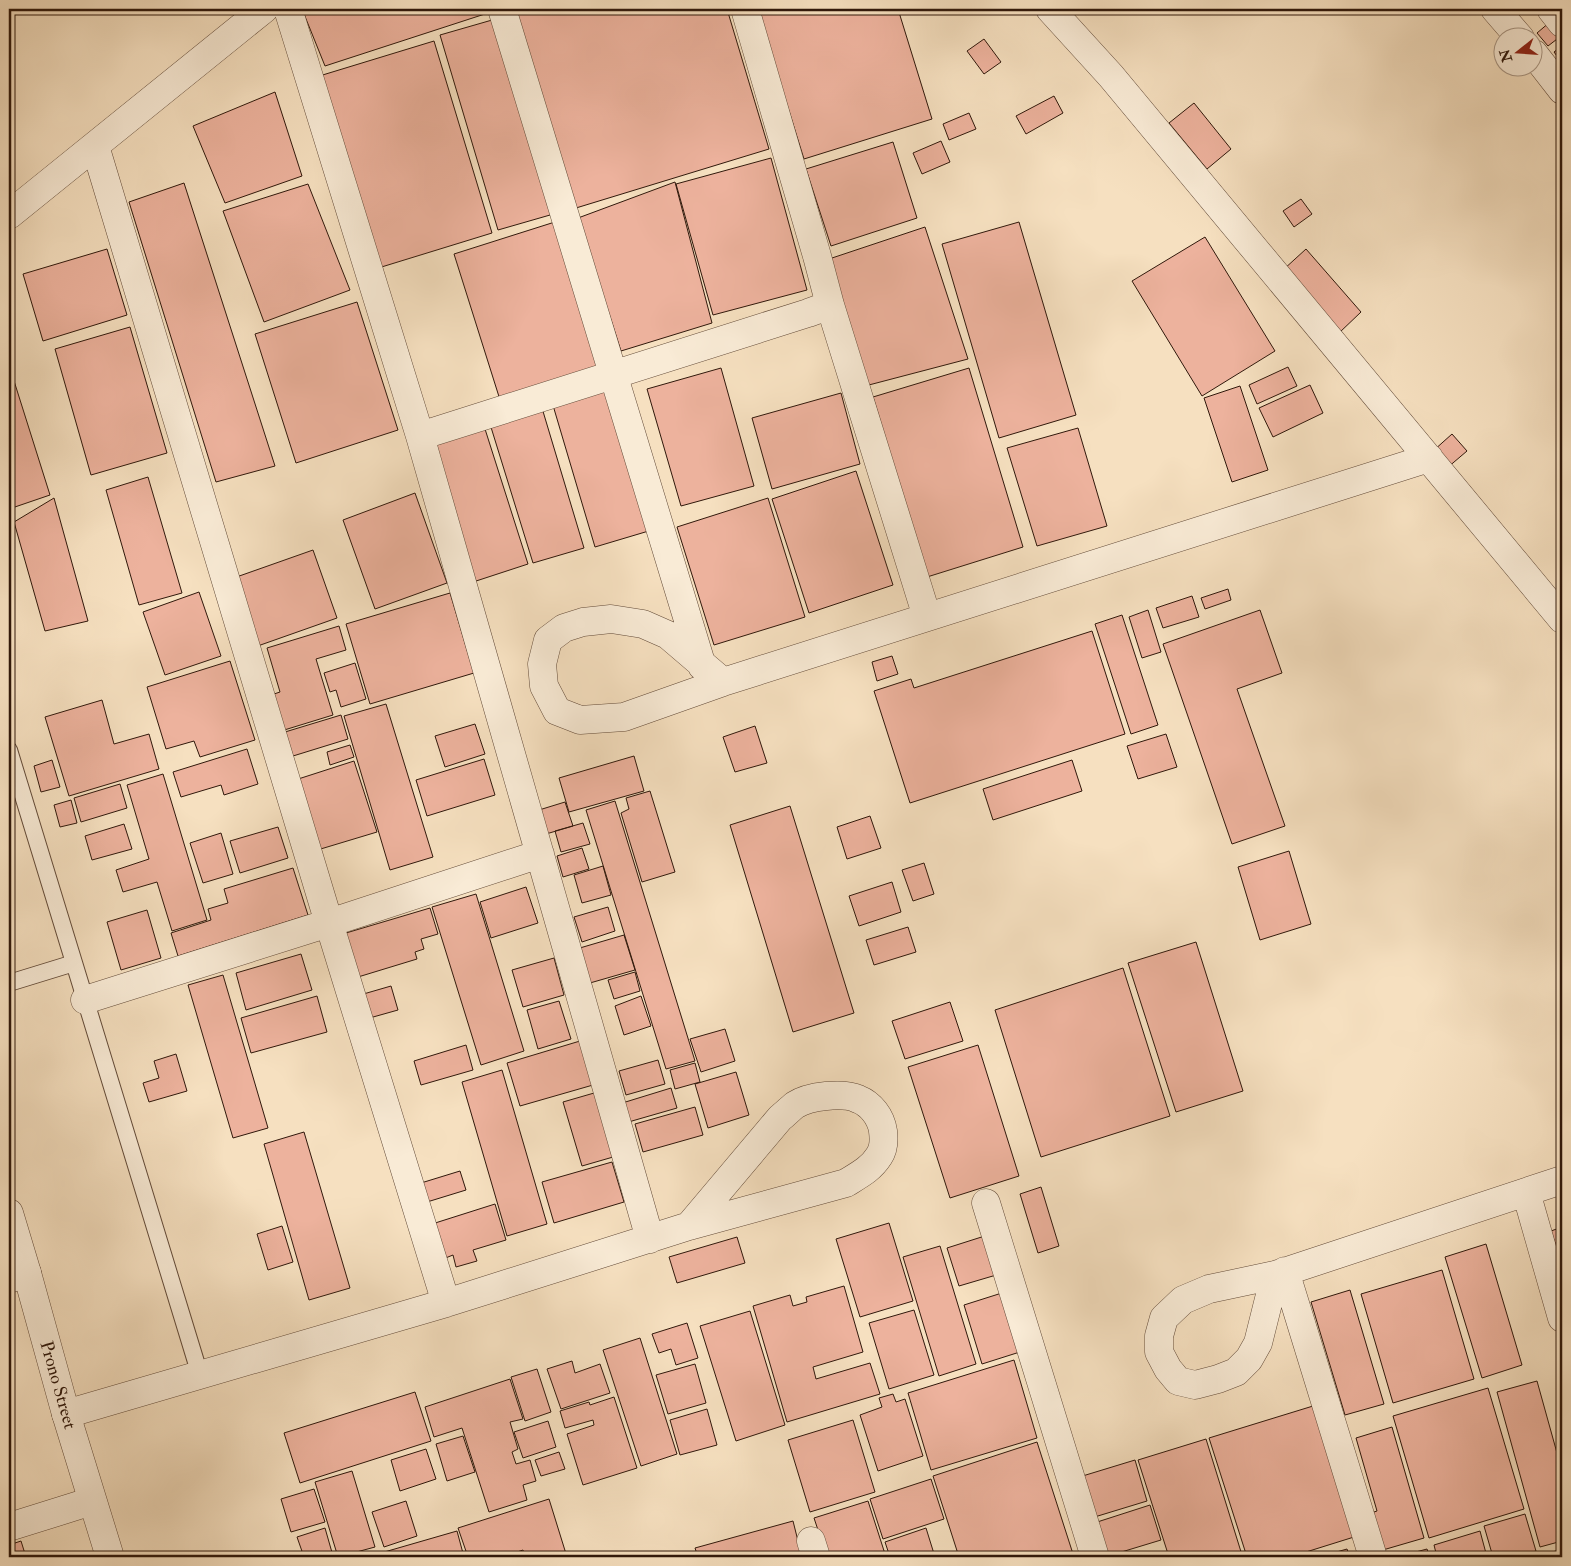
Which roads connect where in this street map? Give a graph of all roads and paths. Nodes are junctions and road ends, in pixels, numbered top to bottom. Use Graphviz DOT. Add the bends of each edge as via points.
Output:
graph roads {
  1 [pos="264,9"];
  2 [pos="288,9"];
  3 [pos="502,9"];
  4 [pos="744,9"];
  5 [pos="1050,9"];
  6 [pos="1495,9"];
  7 [pos="1551,9"];
  8 [pos="1562,23"];
  9 [pos="1511,28"];
  10 [pos="1544,67"];
  11 [pos="1562,90"];
  12 [pos="96,146"];
  13 [pos="9,216"];
  14 [pos="830,305"];
  15 [pos="614,374"];
  16 [pos="420,436"];
  17 [pos="1429,458"];
  18 [pos="927,618"];
  19 [pos="1562,619"];
  20 [pos="712,674"];
  21 [pos="9,750"];
  22 [pos="540,854"];
  23 [pos="329,923"];
  24 [pos="74,963"];
  25 [pos="9,983"];
  26 [pos="85,1000"];
  27 [pos="1562,1180"];
  28 [pos="1526,1192"];
  29 [pos="986,1204"];
  30 [pos="9,1212"];
  31 [pos="689,1226"];
  32 [pos="650,1239"];
  33 [pos="1280,1273"];
  34 [pos="18,1276"];
  35 [pos="446,1303"];
  36 [pos="1562,1318"];
  37 [pos="200,1375"];
  38 [pos="66,1414"];
  39 [pos="92,1501"];
  40 [pos="9,1527"];
  41 [pos="110,1557"];
  42 [pos="1095,1557"];
  43 [pos="1373,1557"];
  1 -- 12 [label="street"];
  2 -- 16 [label="street"];
  3 -- 15 [label="street"];
  4 -- 14 [label="street"];
  5 -- 17 [label="street" via="1110,76"];
  6 -- 9 [label="street"];
  7 -- 8 [label="street"];
  10 -- 11 [label="street"];
  12 -- 13 [label="street"];
  12 -- 23 [label="street"];
  14 -- 15 [label="street"];
  14 -- 18 [label="street"];
  15 -- 16 [label="street"];
  15 -- 20 [label="street"];
  16 -- 22 [label="street"];
  17 -- 18 [label="street"];
  17 -- 19 [label="street"];
  18 -- 20 [label="street"];
  20 -- 20 [label="street" via="624,717 580,720 557,711 544,686 542,664 548,640 564,628 611,619 643,624 668,635"];
  21 -- 24 [label="lane"];
  22 -- 23 [label="street"];
  22 -- 32 [label="street"];
  23 -- 26 [label="street"];
  23 -- 35 [label="street"];
  24 -- 25 [label="lane"];
  24 -- 26 [label="lane"];
  26 -- 37 [label="lane"];
  27 -- 28 [label="street"];
  28 -- 33 [label="street"];
  28 -- 36 [label="street"];
  29 -- 42 [label="street"];
  30 -- 34 [label="street, Prono Street"];
  31 -- 31 [label="street" via="780,1118 796,1104 832,1095 858,1098 874,1110 882,1122 884,1140 880,1155 867,1171 846,1183"];
  31 -- 32 [label="street"];
  32 -- 35 [label="street"];
  33 -- 33 [label="street" via="1209,1289 1183,1300 1164,1318 1159,1352 1178,1381 1195,1385 1218,1379 1236,1372 1249,1360"];
  33 -- 43 [label="street"];
  34 -- 38 [label="street, Prono Street"];
  35 -- 37 [label="street"];
  37 -- 38 [label="street"];
  38 -- 39 [label="street, Prono Street"];
  39 -- 40 [label="street"];
  39 -- 41 [label="street, Prono Street"];
}
